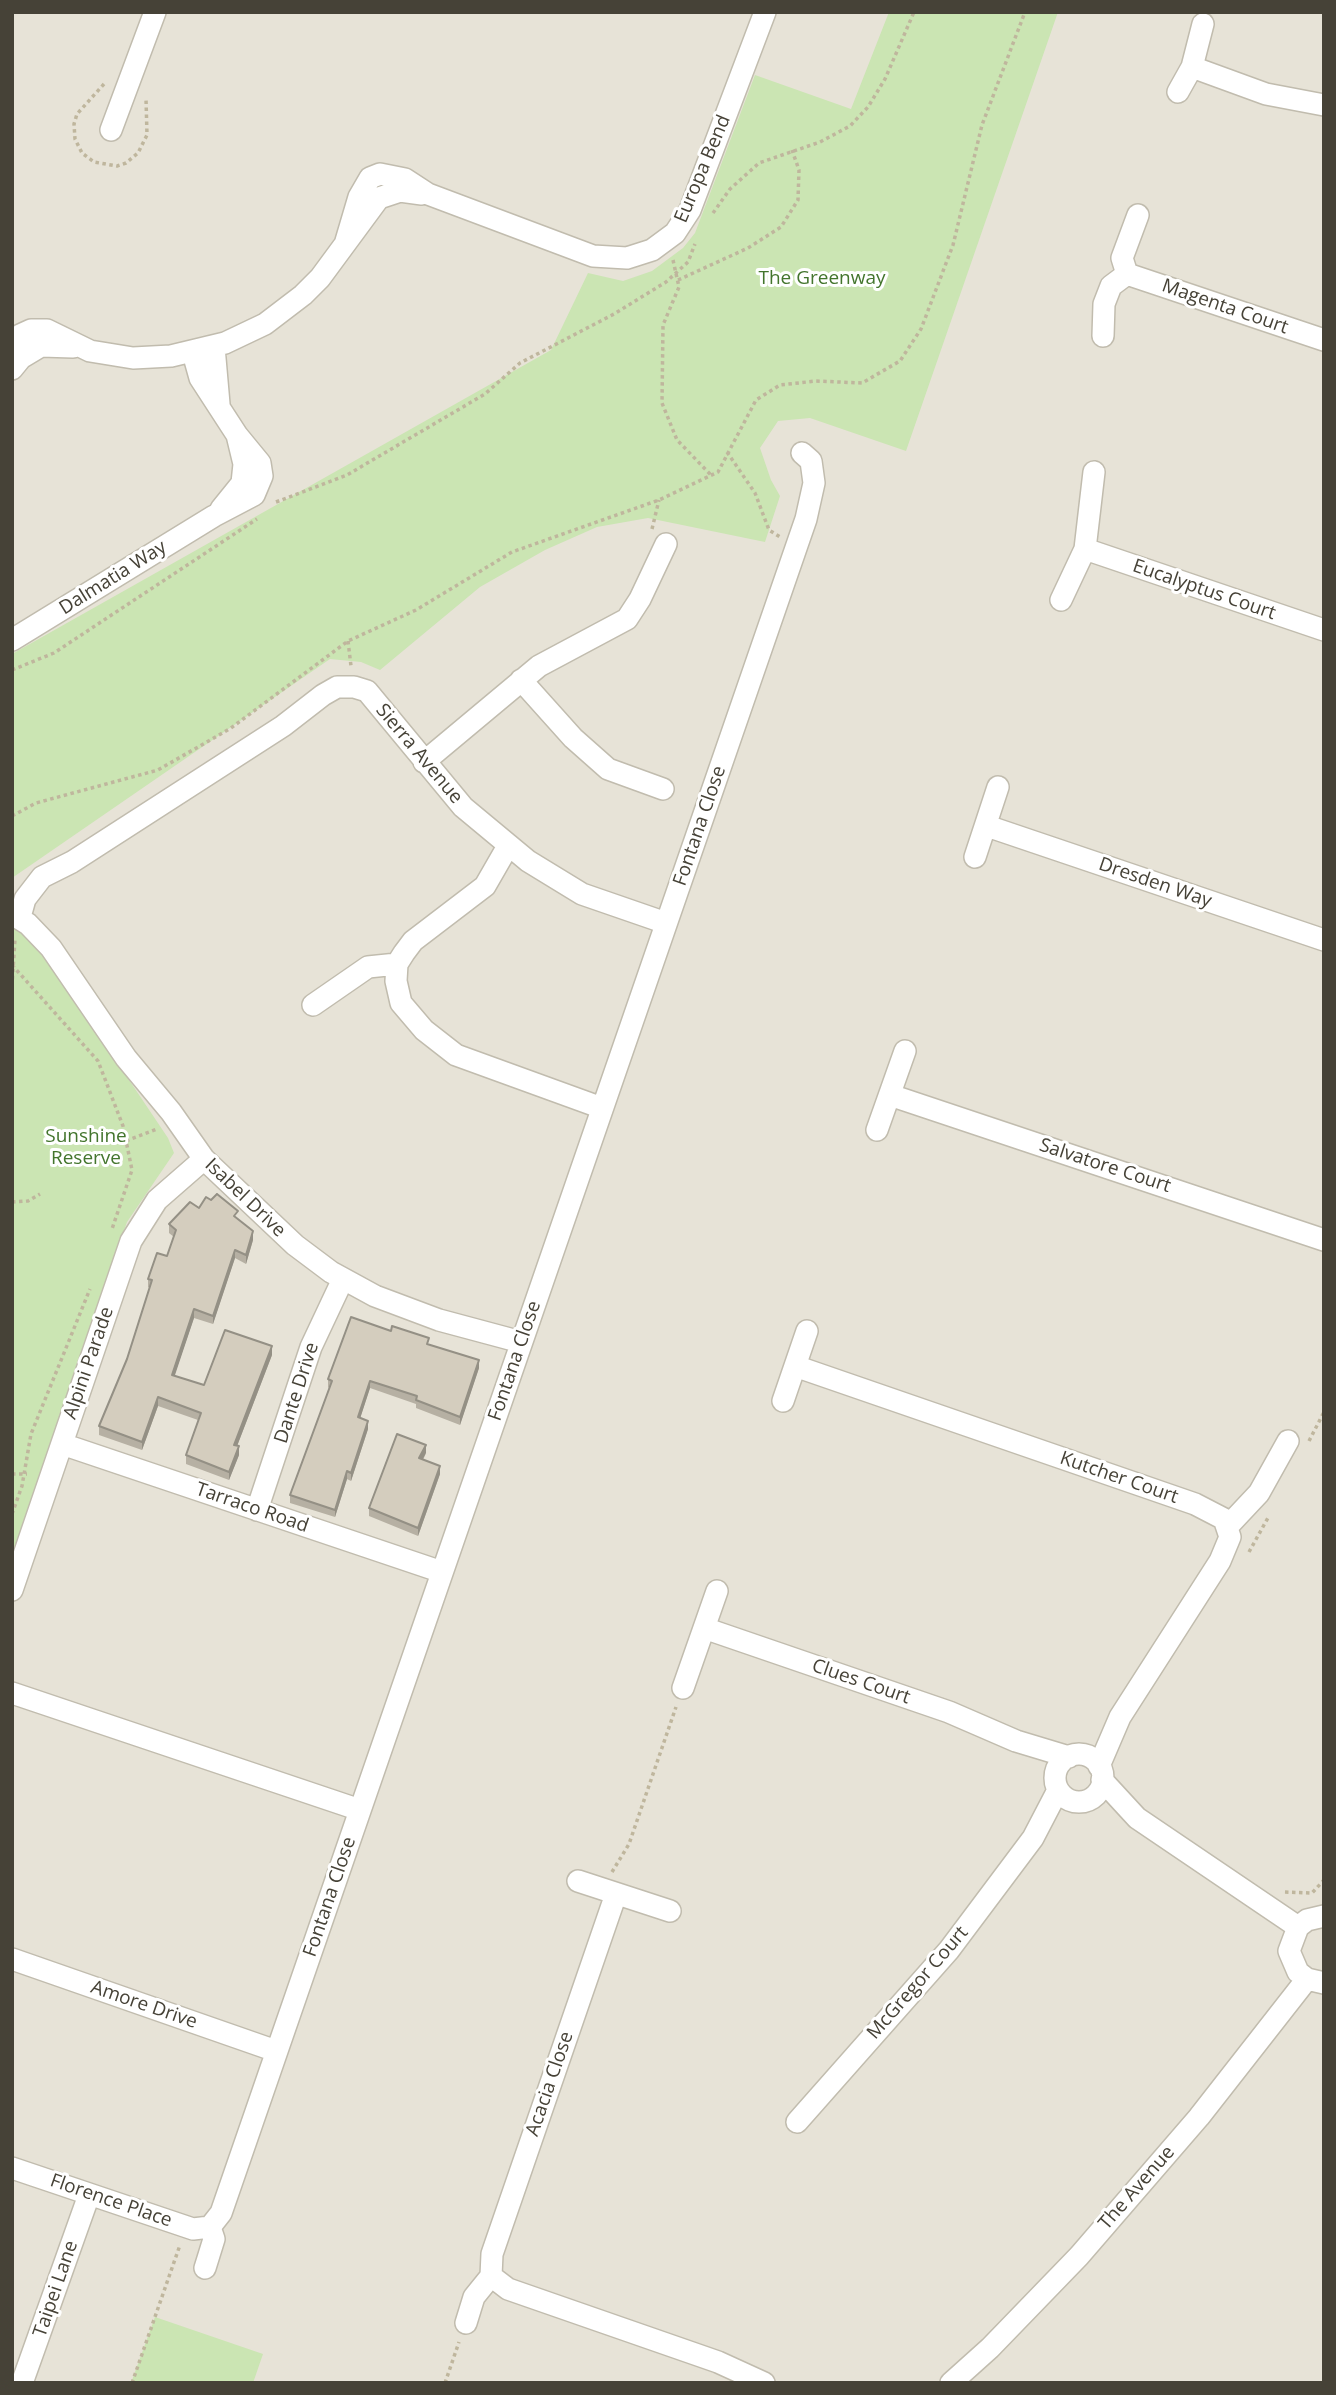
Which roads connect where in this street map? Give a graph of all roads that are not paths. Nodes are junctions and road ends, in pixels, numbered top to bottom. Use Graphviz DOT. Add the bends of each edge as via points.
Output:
graph roads {
  1 [pos="155,12"];
  2 [pos="765,12"];
  3 [pos="1203,24"];
  4 [pos="1192,67"];
  5 [pos="1178,92"];
  6 [pos="1324,105"];
  7 [pos="111,130"];
  8 [pos="1138,215"];
  9 [pos="1127,274"];
  10 [pos="1104,336"];
  11 [pos="1324,340"];
  12 [pos="12,346"];
  13 [pos="76,346"];
  14 [pos="214,347"];
  15 [pos="192,353"];
  16 [pos="12,369"];
  17 [pos="219,404"];
  18 [pos="802,453"];
  19 [pos="1094,472"];
  20 [pos="666,544"];
  21 [pos="1085,549"];
  22 [pos="1061,600"];
  23 [pos="1324,630"];
  24 [pos="12,639"];
  25 [pos="521,680"];
  26 [pos="424,762"];
  27 [pos="998,787"];
  28 [pos="663,789"];
  29 [pos="987,826"];
  30 [pos="508,846"];
  31 [pos="975,857"];
  32 [pos="20,911"];
  33 [pos="666,923"];
  34 [pos="1324,940"];
  35 [pos="397,964"];
  36 [pos="313,1005"];
  37 [pos="905,1051"];
  38 [pos="890,1095"];
  39 [pos="602,1108"];
  40 [pos="877,1130"];
  41 [pos="204,1159"];
  42 [pos="1323,1239"];
  43 [pos="343,1279"];
  44 [pos="807,1331"];
  45 [pos="521,1342"];
  46 [pos="795,1366"];
  47 [pos="783,1401"];
  48 [pos="1297,1443"];
  49 [pos="62,1444"];
  50 [pos="257,1510"];
  51 [pos="1228,1526"];
  52 [pos="442,1572"];
  53 [pos="12,1590"];
  54 [pos="717,1591"];
  55 [pos="704,1628"];
  56 [pos="683,1688"];
  57 [pos="12,1693"];
  58 [pos="1121,1717"];
  59 [pos="1016,1741"];
  60 [pos="1074,1756"];
  61 [pos="1100,1773"];
  62 [pos="1068,1792"];
  63 [pos="360,1810"];
  64 [pos="1137,1818"];
  65 [pos="578,1881"];
  66 [pos="611,1892"];
  67 [pos="670,1911"];
  68 [pos="1324,1916"];
  69 [pos="1298,1927"];
  70 [pos="12,1959"];
  71 [pos="1315,1981"];
  72 [pos="276,2051"];
  73 [pos="797,2122"];
  74 [pos="12,2168"];
  75 [pos="89,2195"];
  76 [pos="209,2227"];
  77 [pos="205,2268"];
  78 [pos="491,2276"];
  79 [pos="466,2323"];
  80 [pos="12,2379"];
  81 [pos="22,2383"];
  82 [pos="764,2383"];
  83 [pos="951,2383"];
  1 -- 7 [label="street"];
  2 -- 14 [label="street, Europa Bend" via="690,210 675,233 652,250 627,258 593,256 428,194 400,191 379,198 320,278 285,310 245,335"];
  3 -- 4 [label="street"];
  4 -- 5 [label="street"];
  4 -- 6 [label="street" via="1266,94"];
  8 -- 9 [label="street" via="1122,258"];
  9 -- 10 [label="street" via="1111,286 1104,304"];
  9 -- 11 [label="street, Magenta Court"];
  12 -- 13 [label="street, Europa Bend" via="20,335 32,330 47,330"];
  13 -- 15 [label="street, Europa Bend" via="134,358"];
  13 -- 16 [label="street, Europa Bend" via="41,346 20,358"];
  14 -- 15 [label="street, Europa Bend"];
  14 -- 17 [label="street, Dalmatia Way"];
  15 -- 17 [label="street, Dalmatia Way" via="200,378"];
  17 -- 24 [label="street, Dalmatia Way" via="237,435 244,464 242,483 214,516"];
  18 -- 33 [label="street, Fontana Close" via="811,461 814,483 796,548"];
  19 -- 21 [label="street"];
  20 -- 25 [label="street" via="627,619"];
  21 -- 22 [label="street"];
  21 -- 23 [label="street, Eucalyptus Court"];
  25 -- 26 [label="street"];
  25 -- 28 [label="street" via="608,769"];
  26 -- 30 [label="street, Sierra Avenue" via="463,807"];
  26 -- 32 [label="street, Sierra Avenue" via="367,691 337,687 72,862"];
  27 -- 29 [label="street"];
  29 -- 31 [label="street"];
  29 -- 34 [label="street, Dresden Way"];
  30 -- 33 [label="street, Sierra Avenue" via="582,894"];
  30 -- 35 [label="street" via="485,886 414,941"];
  32 -- 41 [label="street, Isabel Drive"];
  33 -- 39 [label="street, Fontana Close"];
  35 -- 36 [label="street" via="368,967"];
  35 -- 39 [label="street" via="401,1003 424,1030 456,1055"];
  37 -- 38 [label="street"];
  38 -- 40 [label="street"];
  38 -- 42 [label="street, Salvatore Court"];
  39 -- 45 [label="street, Fontana Close"];
  41 -- 43 [label="street, Isabel Drive" via="295,1245"];
  41 -- 49 [label="street, Alpini Parade" via="157,1200 131,1241"];
  43 -- 45 [label="street, Isabel Drive" via="439,1320"];
  43 -- 50 [label="street, Dante Drive" via="311,1347"];
  44 -- 46 [label="street"];
  45 -- 52 [label="street, Fontana Close"];
  46 -- 47 [label="street"];
  46 -- 51 [label="street, Kutcher Court" via="1195,1504 1218,1514"];
  48 -- 51 [label="street" via="1252,1503"];
  49 -- 50 [label="street, Tarraco Road"];
  49 -- 53 [label="street, Alpini Parade"];
  50 -- 52 [label="street, Tarraco Road"];
  51 -- 58 [label="street" via="1228,1543 1220,1560"];
  52 -- 63 [label="street, Fontana Close"];
  54 -- 55 [label="street"];
  55 -- 56 [label="street"];
  55 -- 59 [label="street, Clues Court" via="949,1712"];
  57 -- 63 [label="street"];
  58 -- 60 [label="street"];
  58 -- 61 [label="street"];
  59 -- 60 [label="street, Clues Court"];
  59 -- 62 [label="street, Clues Court"];
  60 -- 61 [label="street, Clues Court"];
  60 -- 62 [label="street" via="1059,1765"];
  61 -- 62 [label="street" via="1101,1788"];
  61 -- 64 [label="street, Clues Court"];
  62 -- 64 [label="street, Clues Court"];
  62 -- 73 [label="street, McGregor Court" via="950,1950"];
  63 -- 72 [label="street, Fontana Close"];
  64 -- 69 [label="street, Clues Court"];
  65 -- 66 [label="street"];
  66 -- 67 [label="street"];
  66 -- 78 [label="street, Acacia Close" via="492,2254"];
  68 -- 69 [label="street"];
  69 -- 71 [label="street" via="1291,1939 1292,1962"];
  70 -- 72 [label="street, Amore Drive"];
  71 -- 83 [label="street, The Avenue" via="1079,2256"];
  72 -- 76 [label="street, Fontana Close" via="221,2213"];
  74 -- 75 [label="street, Florence Place"];
  75 -- 76 [label="street, Florence Place" via="187,2227"];
  75 -- 81 [label="street, Taipei Lane"];
  76 -- 77 [label="street, Fontana Close" via="214,2239"];
  78 -- 79 [label="street, Acacia Close" via="474,2297"];
  78 -- 82 [label="street" via="508,2289 718,2362"];
  80 -- 81 [label="street"];
}
